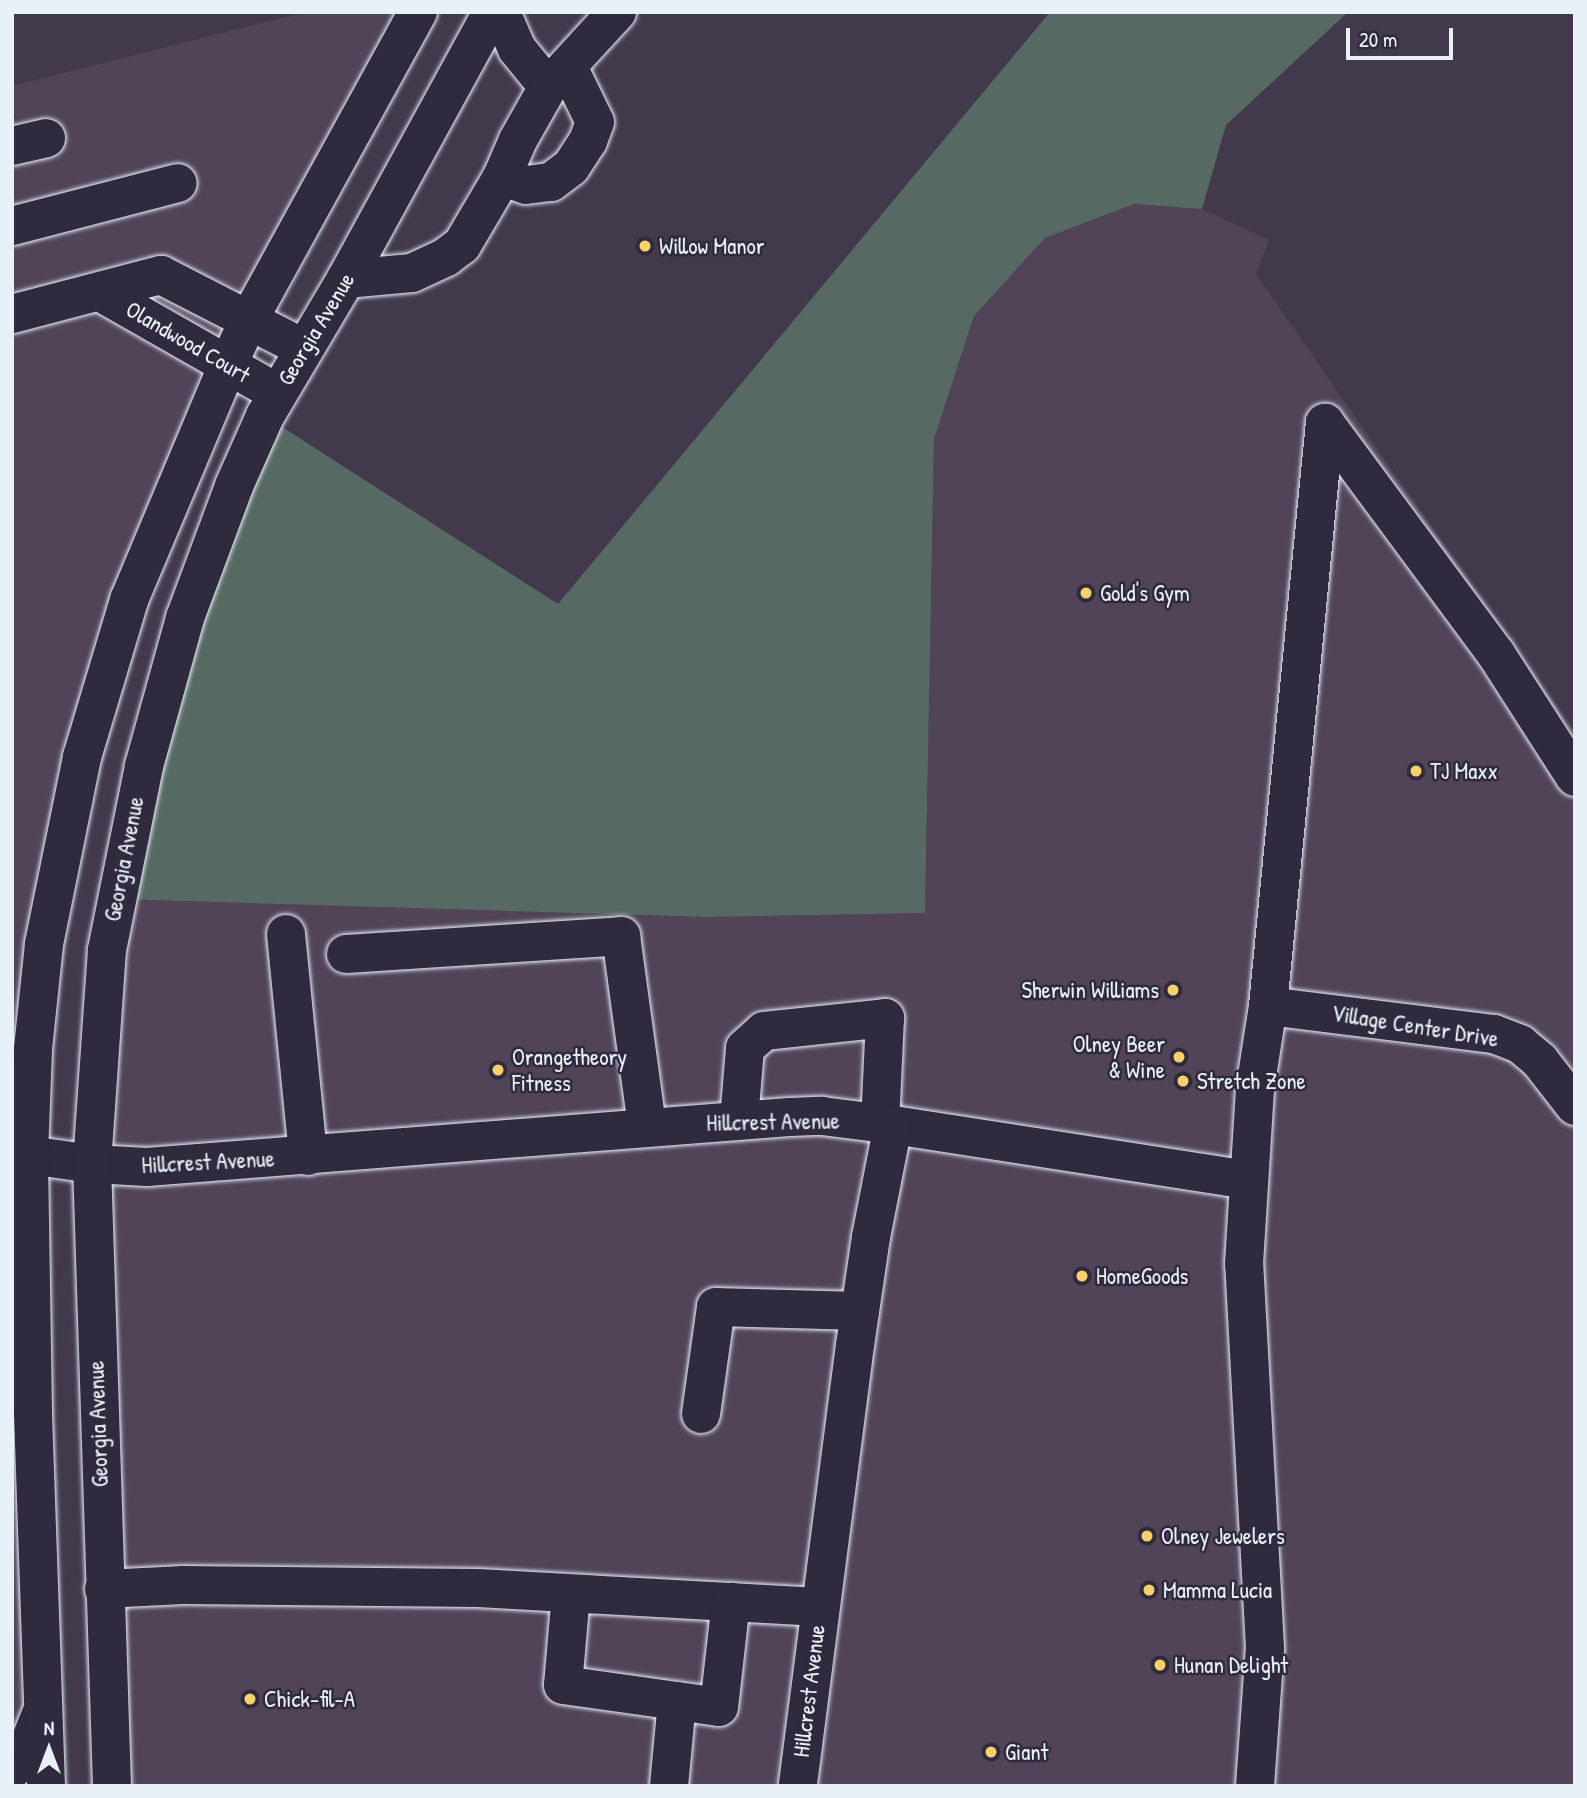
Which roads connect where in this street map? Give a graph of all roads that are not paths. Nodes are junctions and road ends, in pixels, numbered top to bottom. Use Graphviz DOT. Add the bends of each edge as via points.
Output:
graph roads {
  1 [pos="418,12"];
  2 [pos="492,12"];
  3 [pos="500,12"];
  4 [pos="617,12"];
  5 [pos="558,77"];
  6 [pos="502,177"];
  7 [pos="178,183"];
  8 [pos="12,226"];
  9 [pos="346,279"];
  10 [pos="100,292"];
  11 [pos="15,305"];
  12 [pos="248,321"];
  13 [pos="303,348"];
  14 [pos="228,365"];
  15 [pos="277,393"];
  16 [pos="1575,777"];
  17 [pos="286,934"];
  18 [pos="346,954"];
  19 [pos="1268,1006"];
  20 [pos="1575,1106"];
  21 [pos="739,1120"];
  22 [pos="887,1125"];
  23 [pos="647,1127"];
  24 [pos="29,1156"];
  25 [pos="308,1156"];
  26 [pos="92,1164"];
  27 [pos="1249,1180"];
  28 [pos="860,1311"];
  29 [pos="701,1414"];
  30 [pos="104,1589"];
  31 [pos="571,1594"];
  32 [pos="731,1602"];
  33 [pos="820,1606"];
  34 [pos="677,1701"];
  35 [pos="43,1709"];
  36 [pos="12,1770"];
  37 [pos="46,1786"];
  38 [pos="112,1786"];
  39 [pos="668,1786"];
  40 [pos="798,1786"];
  41 [pos="1255,1786"];
  1 -- 12 [label="main road"];
  2 -- 9 [label="main road, Georgia Avenue"];
  3 -- 5 [label="main road" via="517,49"];
  4 -- 5 [label="main road"];
  5 -- 6 [label="main road" via="518,140"];
  5 -- 6 [label="main road" via="595,122 588,141 571,167 551,182 526,185"];
  6 -- 9 [label="main road" via="462,245 446,257 412,273"];
  7 -- 8 [label="main road"];
  9 -- 13 [label="main road, Georgia Avenue"];
  10 -- 11 [label="main road, Olandwood Court"];
  10 -- 12 [label="main road, Olandwood Court" via="161,275"];
  10 -- 14 [label="main road, Olandwood Court"];
  12 -- 13 [label="main road, Olandwood Court"];
  12 -- 14 [label="main road"];
  13 -- 15 [label="main road, Georgia Avenue"];
  14 -- 15 [label="main road, Olandwood Court"];
  14 -- 24 [label="main road" via="128,600 82,757 44,944 33,1049"];
  15 -- 26 [label="main road, Georgia Avenue" via="234,486 185,618 144,766 107,950"];
  16 -- 19 [label="main road" via="1496,654 1325,423"];
  17 -- 25 [label="main road"];
  18 -- 23 [label="main road" via="621,936"];
  19 -- 20 [label="main road, Village Center Drive" via="1494,1034 1520,1044 1540,1061"];
  19 -- 27 [label="main road" via="1255,1089"];
  21 -- 22 [label="main road, Hillcrest Avenue" via="822,1116"];
  21 -- 22 [label="main road" via="745,1048 764,1031 886,1018"];
  21 -- 23 [label="main road, Hillcrest Avenue"];
  22 -- 27 [label="main road"];
  22 -- 28 [label="main road, Hillcrest Avenue"];
  23 -- 25 [label="main road, Hillcrest Avenue"];
  24 -- 26 [label="main road, Hillcrest Avenue"];
  24 -- 35 [label="main road"];
  25 -- 26 [label="main road, Hillcrest Avenue" via="147,1167"];
  26 -- 30 [label="main road, Georgia Avenue"];
  27 -- 41 [label="main road" via="1244,1264 1265,1648"];
  28 -- 29 [label="main road" via="716,1307"];
  28 -- 33 [label="main road, Hillcrest Avenue"];
  30 -- 31 [label="main road" via="307,1585"];
  30 -- 38 [label="main road, Georgia Avenue"];
  31 -- 32 [label="main road"];
  31 -- 34 [label="main road" via="563,1685"];
  32 -- 33 [label="main road"];
  32 -- 34 [label="main road" via="719,1707"];
  33 -- 40 [label="main road, Hillcrest Avenue"];
  34 -- 39 [label="main road"];
  35 -- 36 [label="main road"];
  35 -- 37 [label="main road"];
}
